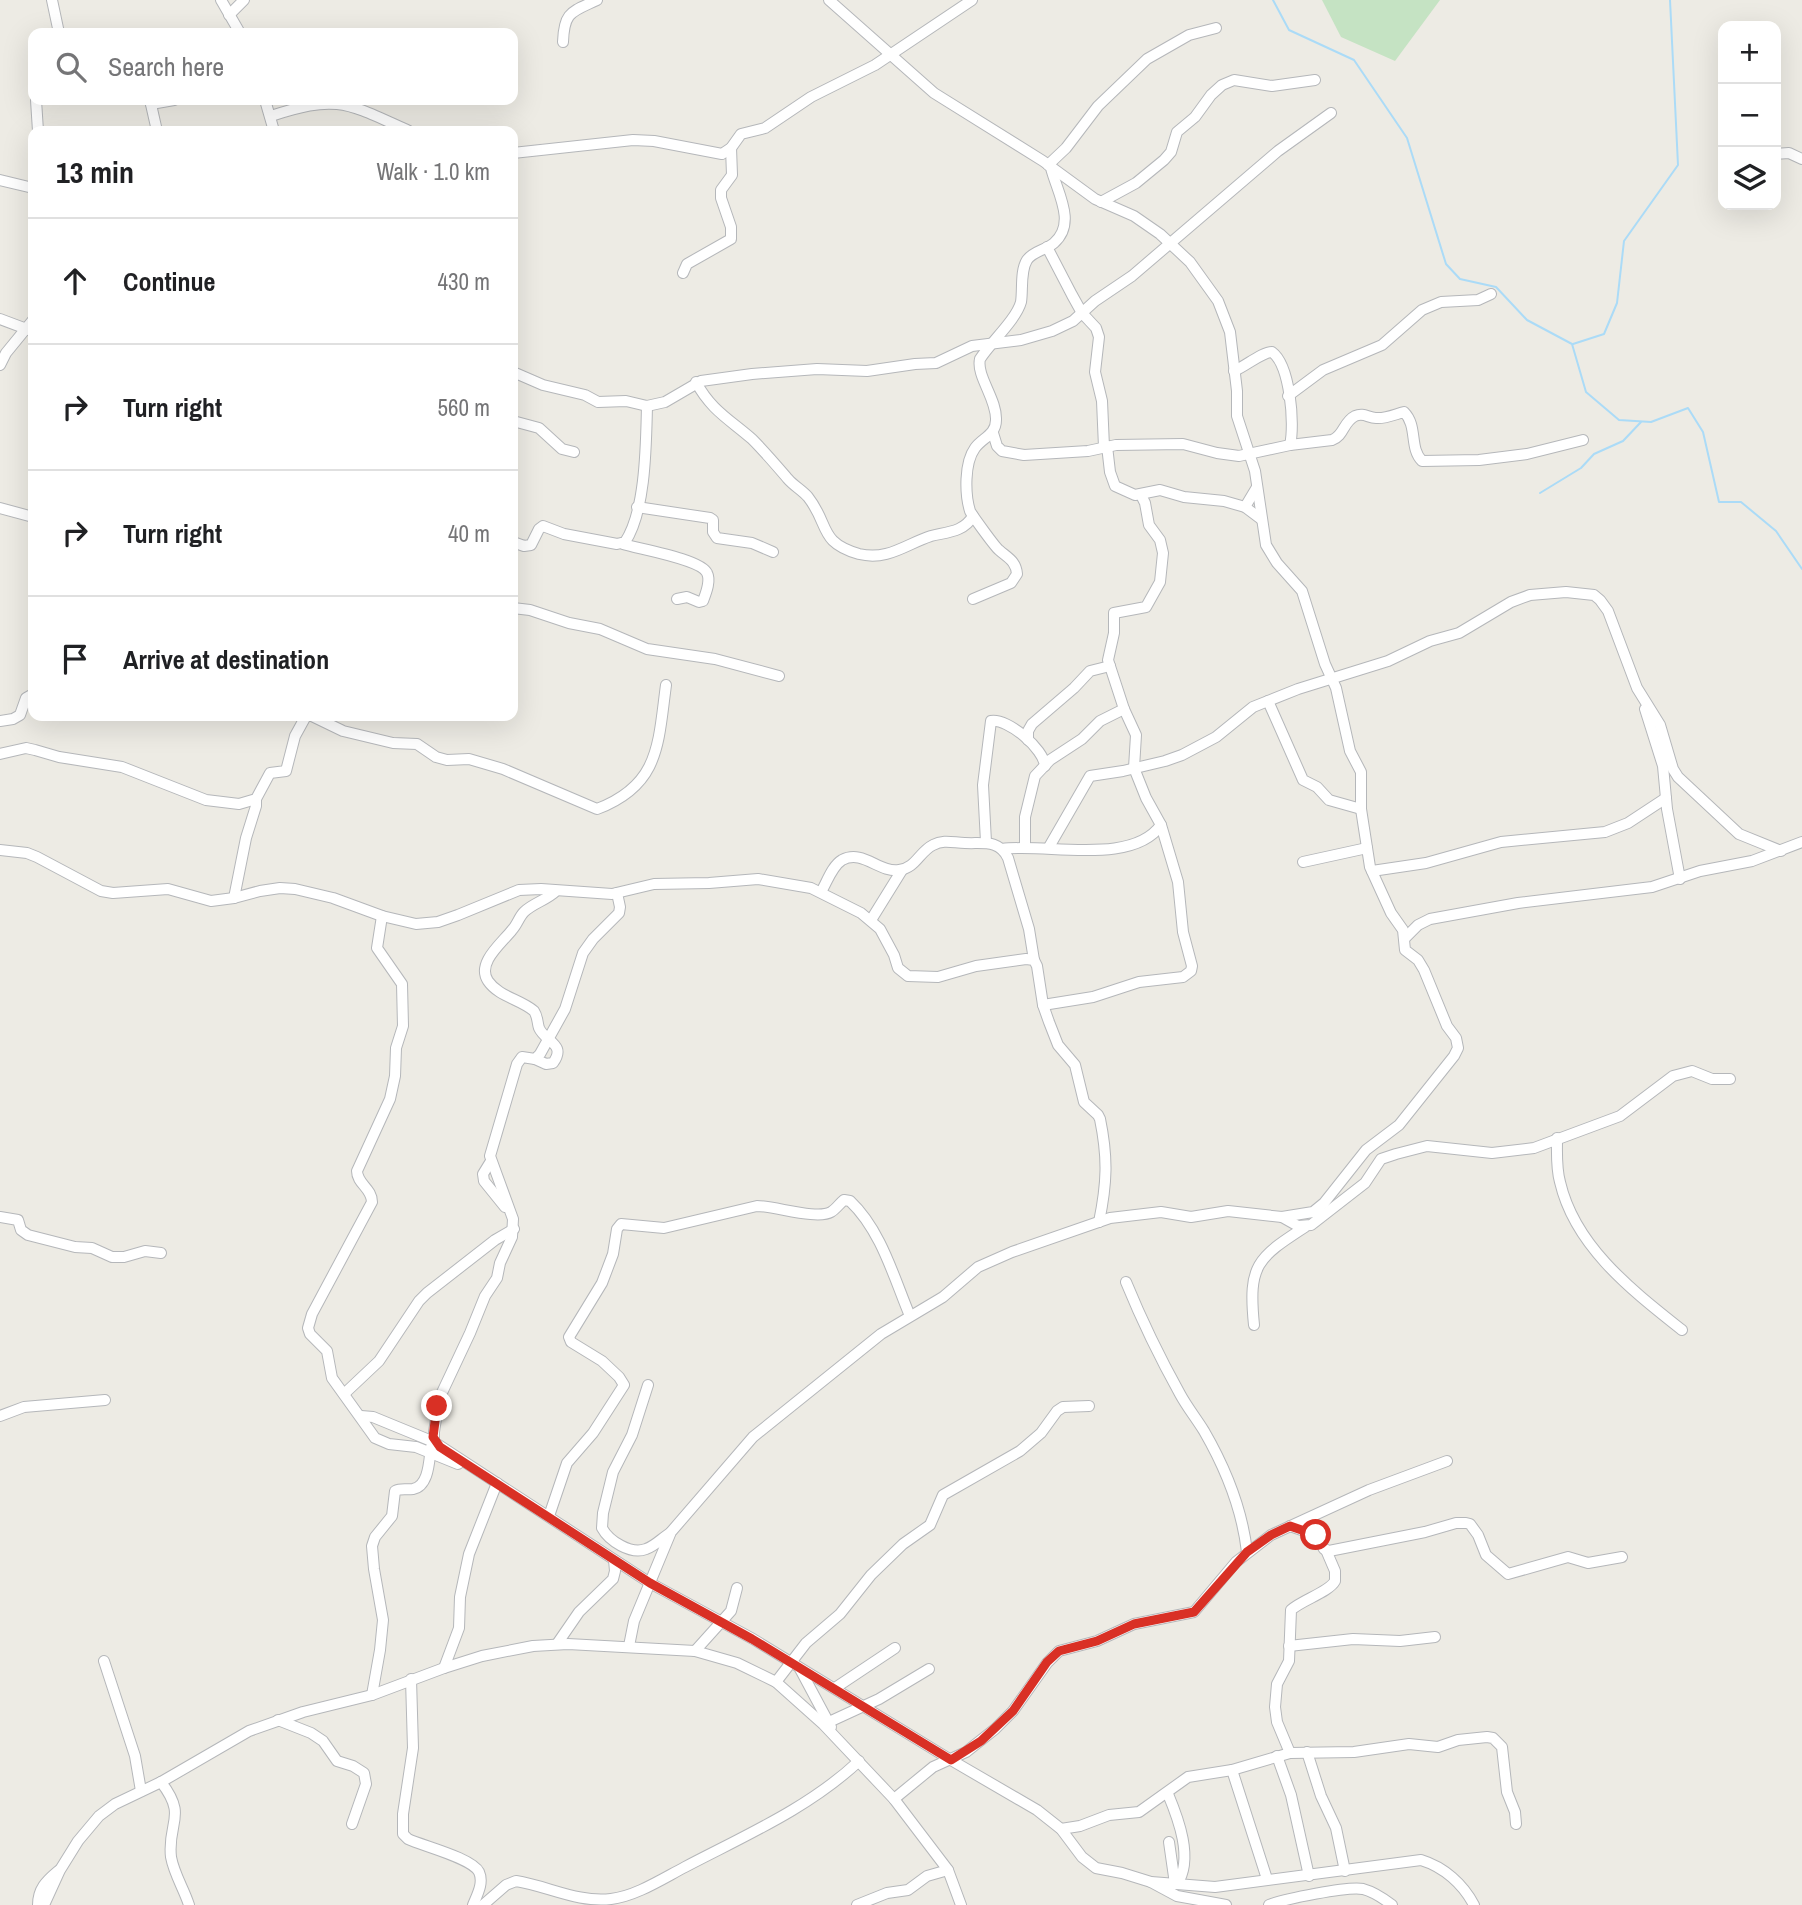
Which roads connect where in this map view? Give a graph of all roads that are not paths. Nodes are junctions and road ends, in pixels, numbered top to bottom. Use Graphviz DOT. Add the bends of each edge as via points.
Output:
graph roads {
  1 [pos="52,0"];
  2 [pos="221,0"];
  3 [pos="244,0"];
  4 [pos="597,0"];
  5 [pos="829,0"];
  6 [pos="972,0"];
  7 [pos="229,15"];
  8 [pos="58,28"];
  9 [pos="237,28"];
  10 [pos="1216,28"];
  11 [pos="563,41"];
  12 [pos="891,55"];
  13 [pos="1315,80"];
  14 [pos="36,105"];
  15 [pos="152,105"];
  16 [pos="267,105"];
  17 [pos="309,105"];
  18 [pos="350,105"];
  19 [pos="1331,113"];
  20 [pos="271,116"];
  21 [pos="38,126"];
  22 [pos="156,126"];
  23 [pos="273,126"];
  24 [pos="398,126"];
  25 [pos="731,148"];
  26 [pos="518,152"];
  27 [pos="1781,154"];
  28 [pos="1802,159"];
  29 [pos="1049,167"];
  30 [pos="0,180"];
  31 [pos="28,186"];
  32 [pos="1101,202"];
  33 [pos="1172,244"];
  34 [pos="1047,247"];
  35 [pos="683,273"];
  36 [pos="1491,294"];
  37 [pos="1082,313"];
  38 [pos="0,319"];
  39 [pos="28,326"];
  40 [pos="28,330"];
  41 [pos="992,343"];
  42 [pos="0,365"];
  43 [pos="1234,371"];
  44 [pos="518,374"];
  45 [pos="696,382"];
  46 [pos="1288,396"];
  47 [pos="647,406"];
  48 [pos="518,422"];
  49 [pos="993,433"];
  50 [pos="1583,440"];
  51 [pos="1290,444"];
  52 [pos="1106,447"];
  53 [pos="574,452"];
  54 [pos="1248,453"];
  55 [pos="1257,487"];
  56 [pos="1141,495"];
  57 [pos="1245,507"];
  58 [pos="638,508"];
  59 [pos="0,509"];
  60 [pos="28,513"];
  61 [pos="973,516"];
  62 [pos="1261,519"];
  63 [pos="518,544"];
  64 [pos="623,544"];
  65 [pos="773,552"];
  66 [pos="677,599"];
  67 [pos="973,599"];
  68 [pos="518,609"];
  69 [pos="1110,666"];
  70 [pos="779,676"];
  71 [pos="1331,680"];
  72 [pos="666,685"];
  73 [pos="28,697"];
  74 [pos="1641,698"];
  75 [pos="1268,701"];
  76 [pos="1124,709"];
  77 [pos="0,721"];
  78 [pos="303,721"];
  79 [pos="323,721"];
  80 [pos="1028,740"];
  81 [pos="0,754"];
  82 [pos="1045,766"];
  83 [pos="1135,768"];
  84 [pos="1666,798"];
  85 [pos="256,799"];
  86 [pos="1361,809"];
  87 [pos="1161,825"];
  88 [pos="986,842"];
  89 [pos="1802,842"];
  90 [pos="1025,846"];
  91 [pos="1049,847"];
  92 [pos="1367,848"];
  93 [pos="1002,849"];
  94 [pos="0,850"];
  95 [pos="1781,851"];
  96 [pos="1303,862"];
  97 [pos="902,870"];
  98 [pos="1372,871"];
  99 [pos="1680,879"];
  100 [pos="556,891"];
  101 [pos="821,892"];
  102 [pos="617,893"];
  103 [pos="234,898"];
  104 [pos="382,916"];
  105 [pos="871,920"];
  106 [pos="1405,938"];
  107 [pos="1034,960"];
  108 [pos="1043,1005"];
  109 [pos="549,1038"];
  110 [pos="535,1059"];
  111 [pos="1730,1079"];
  112 [pos="1557,1139"];
  113 [pos="0,1217"];
  114 [pos="1282,1217"];
  115 [pos="1098,1222"];
  116 [pos="1305,1227"];
  117 [pos="514,1229"];
  118 [pos="161,1253"];
  119 [pos="1126,1282"];
  120 [pos="910,1316"];
  121 [pos="1254,1325"];
  122 [pos="1682,1330"];
  123 [pos="648,1385"];
  124 [pos="344,1394"];
  125 [pos="106,1400"];
  126 [pos="1089,1406"];
  127 [pos="0,1416"];
  128 [pos="361,1416"];
  129 [pos="433,1441"];
  130 [pos="430,1452"];
  131 [pos="1447,1461"];
  132 [pos="475,1470"];
  133 [pos="497,1483"];
  134 [pos="549,1516"];
  135 [pos="1290,1526"];
  136 [pos="671,1532"];
  137 [pos="1326,1550"];
  138 [pos="1247,1552"];
  139 [pos="1622,1557"];
  140 [pos="614,1560"];
  141 [pos="650,1583"];
  142 [pos="737,1588"];
  143 [pos="723,1622"];
  144 [pos="1436,1637"];
  145 [pos="557,1644"];
  146 [pos="629,1646"];
  147 [pos="1289,1646"];
  148 [pos="895,1648"];
  149 [pos="695,1651"];
  150 [pos="104,1661"];
  151 [pos="795,1664"];
  152 [pos="444,1668"];
  153 [pos="929,1669"];
  154 [pos="411,1679"];
  155 [pos="776,1682"];
  156 [pos="835,1688"];
  157 [pos="372,1695"];
  158 [pos="865,1706"];
  159 [pos="278,1719"];
  160 [pos="829,1722"];
  161 [pos="836,1740"];
  162 [pos="1307,1752"];
  163 [pos="1290,1753"];
  164 [pos="1277,1756"];
  165 [pos="951,1760"];
  166 [pos="859,1761"];
  167 [pos="1232,1770"];
  168 [pos="161,1782"];
  169 [pos="141,1791"];
  170 [pos="1168,1794"];
  171 [pos="894,1799"];
  172 [pos="352,1824"];
  173 [pos="1516,1824"];
  174 [pos="1061,1829"];
  175 [pos="1169,1842"];
  176 [pos="60,1870"];
  177 [pos="948,1870"];
  178 [pos="1345,1871"];
  179 [pos="1309,1876"];
  180 [pos="1268,1879"];
  181 [pos="1151,1882"];
  182 [pos="1176,1884"];
  183 [pos="613,1902"];
  184 [pos="38,1905"];
  185 [pos="44,1905"];
  186 [pos="189,1905"];
  187 [pos="473,1905"];
  188 [pos="483,1905"];
  189 [pos="857,1905"];
  190 [pos="961,1905"];
  191 [pos="1226,1905"];
  192 [pos="1269,1905"];
  193 [pos="1392,1905"];
  194 [pos="1474,1905"];
  1 -- 8 [label="street"];
  2 -- 7 [label="street"];
  3 -- 7 [label="street"];
  4 -- 11 [label="street" via="568,14"];
  5 -- 12 [label="street"];
  6 -- 12 [label="street"];
  7 -- 9 [label="street"];
  10 -- 29 [label="street" via="1189,35 1147,59 1098,106"];
  12 -- 25 [label="street" via="811,97 765,128 743,133"];
  12 -- 29 [label="street" via="934,93"];
  13 -- 32 [label="street" via="1272,86 1234,80 1222,85 1177,132 1164,160 1136,183"];
  14 -- 21 [label="street"];
  15 -- 22 [label="street"];
  16 -- 20 [label="street"];
  17 -- 20 [label="street"];
  18 -- 24 [label="street"];
  19 -- 33 [label="street" via="1278,151"];
  20 -- 23 [label="street"];
  25 -- 26 [label="street" via="716,154 633,140"];
  25 -- 35 [label="street" via="732,175 721,198 732,239 687,264"];
  27 -- 28 [label="street"];
  29 -- 32 [label="street"];
  29 -- 34 [label="street" via="1066,220 1062,234"];
  30 -- 31 [label="street"];
  32 -- 33 [label="street" via="1135,216"];
  33 -- 37 [label="street"];
  33 -- 43 [label="street" via="1203,278 1222,309"];
  34 -- 37 [label="street"];
  34 -- 41 [label="street" via="1026,261 1021,303"];
  36 -- 46 [label="street" via="1478,300 1441,302 1422,310 1382,345 1323,370"];
  37 -- 41 [label="street" via="1052,331"];
  37 -- 52 [label="street" via="1099,337 1095,372"];
  38 -- 39 [label="street"];
  40 -- 42 [label="street"];
  41 -- 45 [label="street" via="967,348 936,363 867,371 825,368 752,373"];
  41 -- 49 [label="street" via="978,363 995,413"];
  43 -- 46 [label="street" via="1272,352 1284,367"];
  43 -- 54 [label="street" via="1238,424"];
  44 -- 47 [label="street" via="598,402"];
  45 -- 47 [label="street" via="665,402"];
  45 -- 61 [label="street" via="722,417 772,458 807,495 831,541 843,548 886,555 961,528"];
  46 -- 51 [label="street"];
  47 -- 58 [label="street"];
  48 -- 53 [label="street" via="538,428 562,449"];
  49 -- 52 [label="street" via="997,446 1009,453"];
  49 -- 61 [label="street" via="977,446 970,460 967,493"];
  50 -- 51 [label="street" via="1527,454 1422,461 1412,422 1404,412 1377,418 1356,415 1338,438"];
  51 -- 54 [label="street"];
  52 -- 54 [label="street" via="1183,444 1228,456"];
  52 -- 56 [label="street" via="1114,485"];
  54 -- 55 [label="street"];
  55 -- 57 [label="street"];
  55 -- 62 [label="street"];
  56 -- 57 [label="street" via="1160,490"];
  56 -- 69 [label="street" via="1149,525 1160,540 1162,572 1146,607 1115,613"];
  57 -- 62 [label="street"];
  58 -- 64 [label="street"];
  58 -- 65 [label="street" via="710,518 718,538 752,543"];
  59 -- 60 [label="street"];
  61 -- 67 [label="street" via="995,547 1013,561 1017,575 1011,583"];
  62 -- 71 [label="street" via="1269,552 1302,591"];
  63 -- 64 [label="street" via="531,545 542,526"];
  64 -- 66 [label="street" via="706,571 709,580 704,601"];
  68 -- 70 [label="street" via="600,629 647,649 715,659"];
  69 -- 76 [label="street"];
  69 -- 80 [label="street" via="1090,671 1032,724"];
  71 -- 74 [label="street" via="1460,633 1521,598 1581,593 1594,595 1608,611"];
  71 -- 75 [label="street"];
  71 -- 86 [label="street" via="1350,751 1361,772"];
  72 -- 79 [label="street" via="650,766 639,784 597,809 503,769 469,759 441,759 417,744 393,743"];
  73 -- 77 [label="street" via="20,715"];
  74 -- 84 [label="street" via="1664,766"];
  74 -- 95 [label="street" via="1657,718 1673,769 1684,783 1739,834"];
  75 -- 83 [label="street" via="1242,713 1201,746"];
  75 -- 86 [label="street" via="1303,780 1329,800"];
  76 -- 82 [label="street" via="1105,717"];
  76 -- 83 [label="street" via="1136,734"];
  78 -- 85 [label="street" via="286,771 270,773"];
  80 -- 82 [label="street" via="1043,755"];
  80 -- 88 [label="street" via="1002,722 989,724 983,785"];
  81 -- 85 [label="street" via="26,748 122,767 206,800 239,804"];
  82 -- 90 [label="street" via="1034,778 1025,817"];
  83 -- 87 [label="street"];
  83 -- 91 [label="street" via="1087,778"];
  84 -- 98 [label="street" via="1605,832 1501,842 1434,862"];
  84 -- 99 [label="street"];
  85 -- 103 [label="street"];
  86 -- 92 [label="street"];
  87 -- 91 [label="street" via="1147,840 1125,848"];
  87 -- 108 [label="street" via="1178,882 1191,971 1183,977 1139,982 1093,997"];
  88 -- 93 [label="street"];
  88 -- 97 [label="street" via="940,842"];
  89 -- 95 [label="street"];
  90 -- 91 [label="street"];
  90 -- 93 [label="street"];
  92 -- 96 [label="street"];
  92 -- 98 [label="street"];
  93 -- 107 [label="street" via="1024,911"];
  94 -- 103 [label="street" via="37,857 101,891 161,888 211,901"];
  95 -- 99 [label="street"];
  97 -- 101 [label="street" via="887,870 856,857 844,859"];
  97 -- 105 [label="street"];
  98 -- 106 [label="street"];
  99 -- 106 [label="street" via="1430,919"];
  100 -- 102 [label="street"];
  100 -- 104 [label="street" via="519,890 424,925"];
  100 -- 109 [label="street" via="524,912 491,954 485,972 494,987 534,1011 541,1033"];
  101 -- 102 [label="street" via="758,879 654,884"];
  101 -- 105 [label="street"];
  102 -- 109 [label="street" via="619,913 583,953 565,1009"];
  103 -- 104 [label="street" via="295,889"];
  104 -- 124 [label="street" via="377,948 402,988 403,1026 393,1087 357,1171 372,1202 308,1328 325,1347 330,1373"];
  105 -- 107 [label="street" via="888,942 898,968 908,976 939,977 976,966"];
  106 -- 114 [label="street" via="1405,950 1424,970 1456,1038 1457,1052 1399,1125 1354,1162 1319,1208 1306,1215"];
  107 -- 108 [label="street"];
  108 -- 115 [label="street" via="1058,1045 1076,1065 1084,1102 1100,1119 1107,1171"];
  109 -- 110 [label="street"];
  109 -- 110 [label="street" via="557,1050 555,1061 548,1065"];
  110 -- 117 [label="street" via="522,1057 517,1064 491,1161 483,1174 510,1212"];
  111 -- 112 [label="street" via="1681,1073 1620,1116"];
  112 -- 116 [label="street" via="1503,1153 1427,1146 1386,1157 1357,1190"];
  112 -- 122 [label="street" via="1564,1198 1588,1242 1634,1291"];
  113 -- 118 [label="street" via="18,1220 28,1235 92,1248 111,1257"];
  114 -- 115 [label="street" via="1228,1211 1191,1217 1161,1212"];
  114 -- 116 [label="street"];
  115 -- 120 [label="street" via="978,1267 943,1297"];
  116 -- 121 [label="street" via="1268,1251 1255,1270"];
  117 -- 124 [label="street" via="427,1293 379,1361"];
  117 -- 129 [label="street" via="497,1278 439,1399"];
  119 -- 138 [label="street" via="1154,1346 1235,1493"];
  120 -- 134 [label="street" via="873,1231 850,1201 844,1200 823,1214 757,1206 664,1227 621,1224 602,1283 569,1337 612,1368 624,1385 567,1463"];
  120 -- 136 [label="street" via="753,1437"];
  123 -- 136 [label="street" via="632,1435 613,1472 602,1528 612,1541 640,1551"];
  124 -- 128 [label="street"];
  125 -- 127 [label="street" via="24,1407"];
  126 -- 151 [label="street" via="1063,1407 1020,1451 943,1495 930,1525 871,1575 840,1614 813,1635"];
  128 -- 129 [label="street"];
  128 -- 130 [label="street" via="381,1442"];
  129 -- 130 [label="street"];
  129 -- 132 [label="street"];
  130 -- 132 [label="street"];
  130 -- 157 [label="street" via="422,1483 395,1491 392,1516 373,1542 383,1620"];
  131 -- 135 [label="street"];
  132 -- 133 [label="street"];
  133 -- 134 [label="street"];
  133 -- 152 [label="street" via="469,1554 459,1628"];
  134 -- 140 [label="street"];
  135 -- 137 [label="street" via="1316,1535"];
  135 -- 138 [label="street"];
  136 -- 141 [label="street"];
  137 -- 139 [label="street" via="1461,1522 1470,1524 1486,1555 1508,1574 1568,1558 1588,1563"];
  137 -- 147 [label="street" via="1335,1581 1328,1590 1311,1595 1291,1610"];
  138 -- 165 [label="street" via="1194,1612 1134,1624 1059,1651 1013,1711 981,1741"];
  140 -- 141 [label="street"];
  140 -- 145 [label="street" via="613,1579 579,1612"];
  141 -- 143 [label="street"];
  141 -- 146 [label="street"];
  142 -- 143 [label="street" via="734,1605"];
  143 -- 149 [label="street"];
  143 -- 151 [label="street"];
  144 -- 147 [label="street" via="1345,1639"];
  145 -- 146 [label="street"];
  145 -- 152 [label="street" via="506,1651"];
  146 -- 149 [label="street"];
  147 -- 163 [label="street" via="1275,1707"];
  148 -- 156 [label="street"];
  149 -- 155 [label="street" via="737,1663"];
  150 -- 169 [label="street" via="135,1756"];
  151 -- 155 [label="street"];
  151 -- 156 [label="street"];
  151 -- 160 [label="street"];
  152 -- 154 [label="street"];
  153 -- 158 [label="street"];
  154 -- 157 [label="street"];
  154 -- 187 [label="street" via="413,1748 403,1834 476,1868 480,1885"];
  155 -- 161 [label="street"];
  156 -- 158 [label="street"];
  157 -- 159 [label="street"];
  158 -- 160 [label="street"];
  158 -- 165 [label="street"];
  159 -- 168 [label="street"];
  159 -- 172 [label="street" via="311,1733 329,1746 337,1761 364,1773 366,1784"];
  160 -- 161 [label="street"];
  161 -- 166 [label="street"];
  162 -- 163 [label="street"];
  162 -- 173 [label="street" via="1354,1752 1409,1744 1438,1747 1493,1738 1502,1747"];
  162 -- 178 [label="street" via="1336,1828"];
  163 -- 164 [label="street"];
  164 -- 167 [label="street"];
  164 -- 179 [label="street"];
  165 -- 171 [label="street" via="933,1767"];
  165 -- 174 [label="street"];
  166 -- 171 [label="street"];
  166 -- 183 [label="street" via="821,1793"];
  167 -- 170 [label="street" via="1188,1777"];
  167 -- 180 [label="street"];
  168 -- 169 [label="street"];
  168 -- 186 [label="street" via="174,1801 171,1856"];
  169 -- 176 [label="street" via="99,1815"];
  170 -- 174 [label="street" via="1139,1812"];
  170 -- 182 [label="street" via="1182,1842 1182,1873"];
  171 -- 177 [label="street"];
  174 -- 181 [label="street" via="1091,1865"];
  175 -- 182 [label="street"];
  176 -- 184 [label="street" via="44,1882"];
  176 -- 185 [label="street"];
  177 -- 189 [label="street" via="927,1876 908,1890"];
  177 -- 190 [label="street"];
  178 -- 179 [label="street"];
  178 -- 194 [label="street" via="1424,1861 1460,1883"];
  179 -- 180 [label="street"];
  180 -- 182 [label="street" via="1216,1887"];
  181 -- 182 [label="street"];
  181 -- 191 [label="street" via="1177,1896"];
  183 -- 188 [label="street" via="516,1881"];
  192 -- 193 [label="street" via="1353,1888"];
}
